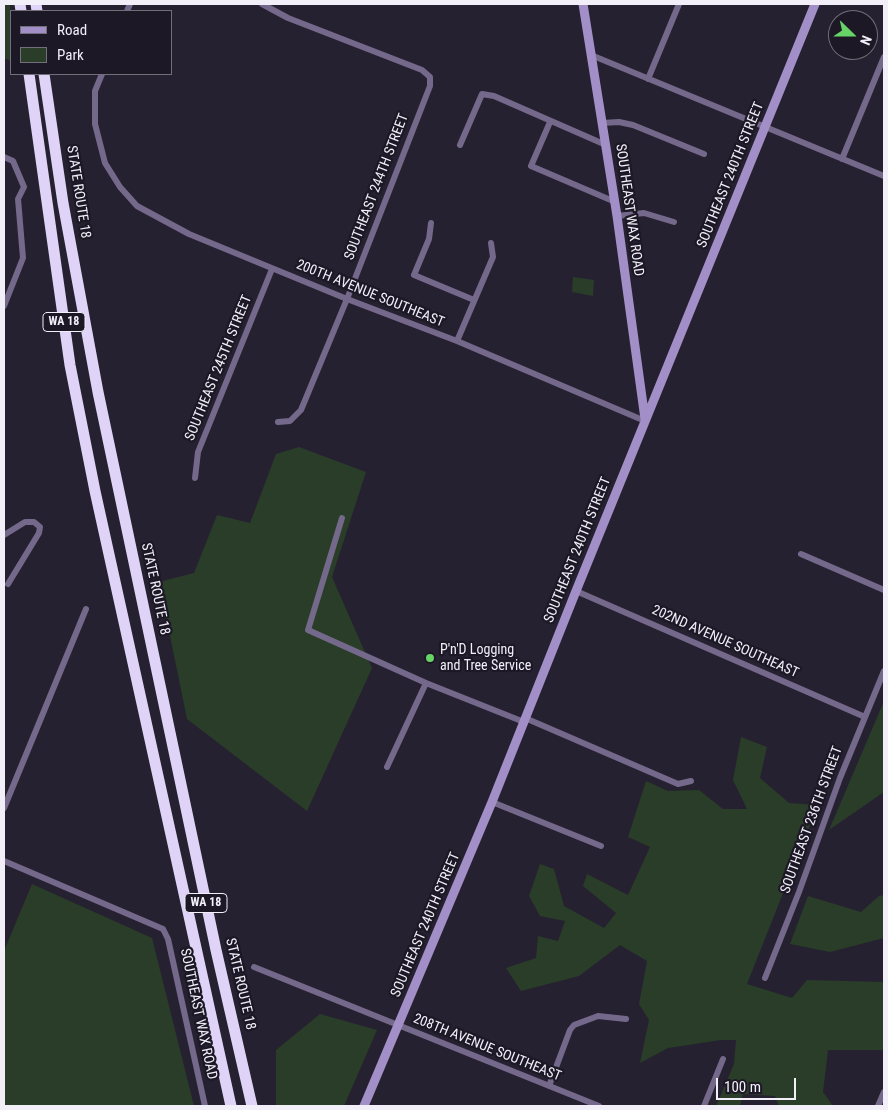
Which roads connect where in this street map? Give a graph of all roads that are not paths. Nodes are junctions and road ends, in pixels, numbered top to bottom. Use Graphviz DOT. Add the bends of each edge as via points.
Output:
graph roads {
  1 [pos="262,4"];
  2 [pos="583,4"];
  3 [pos="679,4"];
  4 [pos="815,4"];
  5 [pos="591,55"];
  6 [pos="884,57"];
  7 [pos="29,75"];
  8 [pos="44,75"];
  9 [pos="102,75"];
  10 [pos="648,79"];
  11 [pos="550,122"];
  12 [pos="602,123"];
  13 [pos="766,128"];
  14 [pos="606,145"];
  15 [pos="460,146"];
  16 [pos="704,154"];
  17 [pos="4,157"];
  18 [pos="842,159"];
  19 [pos="884,176"];
  20 [pos="613,201"];
  21 [pos="616,216"];
  22 [pos="674,222"];
  23 [pos="431,223"];
  24 [pos="491,243"];
  25 [pos="272,268"];
  26 [pos="347,299"];
  27 [pos="474,300"];
  28 [pos="4,306"];
  29 [pos="457,341"];
  30 [pos="645,421"];
  31 [pos="278,422"];
  32 [pos="195,478"];
  33 [pos="342,518"];
  34 [pos="4,534"];
  35 [pos="801,554"];
  36 [pos="8,584"];
  37 [pos="884,590"];
  38 [pos="576,591"];
  39 [pos="86,609"];
  40 [pos="884,671"];
  41 [pos="426,683"];
  42 [pos="865,716"];
  43 [pos="525,720"];
  44 [pos="386,767"];
  45 [pos="691,781"];
  46 [pos="492,802"];
  47 [pos="4,808"];
  48 [pos="601,846"];
  49 [pos="4,861"];
  50 [pos="254,967"];
  51 [pos="765,978"];
  52 [pos="626,1019"];
  53 [pos="398,1025"];
  54 [pos="723,1058"];
  55 [pos="549,1086"];
  56 [pos="884,1092"];
  57 [pos="205,1106"];
  58 [pos="231,1106"];
  59 [pos="252,1106"];
  60 [pos="364,1106"];
  61 [pos="599,1106"];
  62 [pos="704,1106"];
  63 [pos="878,1106"];
  1 -- 26 [label="street, SOUTHEAST 244TH STREET" via="288,18 422,70 430,77 430,86"];
  2 -- 5 [label="main road, SOUTHEAST WAX ROAD"];
  3 -- 10 [label="street"];
  4 -- 13 [label="main road, SOUTHEAST 240TH STREET"];
  5 -- 10 [label="street"];
  5 -- 12 [label="main road, SOUTHEAST WAX ROAD"];
  6 -- 18 [label="street"];
  7 -- 58 [label="highway, WA 18" via="70,365"];
  8 -- 59 [label="highway, STATE ROUTE 18 / WA 18" via="63,203 98,392"];
  9 -- 25 [label="street, 200TH AVENUE SOUTHEAST" via="95,91 95,124 105,163 120,187 137,206 189,234"];
  10 -- 13 [label="street"];
  11 -- 14 [label="street"];
  11 -- 15 [label="street" via="494,96 482,94"];
  11 -- 20 [label="street" via="531,166"];
  12 -- 14 [label="main road, SOUTHEAST WAX ROAD"];
  12 -- 16 [label="street" via="633,125"];
  13 -- 18 [label="street"];
  13 -- 30 [label="main road, SOUTHEAST 240TH STREET"];
  14 -- 20 [label="main road, SOUTHEAST WAX ROAD"];
  17 -- 28 [label="street" via="13,161 24,187 18,198 23,258"];
  18 -- 19 [label="street"];
  20 -- 21 [label="main road, SOUTHEAST WAX ROAD"];
  21 -- 22 [label="street" via="644,213"];
  21 -- 30 [label="main road, SOUTHEAST WAX ROAD"];
  23 -- 27 [label="street" via="429,239 414,275"];
  24 -- 27 [label="street" via="493,257"];
  25 -- 26 [label="street, 200TH AVENUE SOUTHEAST"];
  25 -- 32 [label="street, SOUTHEAST 245TH STREET" via="198,452"];
  26 -- 29 [label="street, 200TH AVENUE SOUTHEAST"];
  26 -- 31 [label="street, SOUTHEAST 244TH STREET" via="301,410 290,421"];
  27 -- 29 [label="street"];
  29 -- 30 [label="street, 200TH AVENUE SOUTHEAST"];
  30 -- 38 [label="main road, SOUTHEAST 240TH STREET"];
  33 -- 41 [label="street" via="308,630"];
  34 -- 36 [label="street" via="25,522 34,522 40,527"];
  35 -- 37 [label="street"];
  38 -- 42 [label="street, 202ND AVENUE SOUTHEAST"];
  38 -- 43 [label="main road, SOUTHEAST 240TH STREET"];
  39 -- 47 [label="street"];
  40 -- 42 [label="street, SOUTHEAST 236TH STREET"];
  41 -- 43 [label="street"];
  41 -- 44 [label="street"];
  42 -- 51 [label="street, SOUTHEAST 236TH STREET"];
  43 -- 45 [label="street" via="678,784"];
  43 -- 46 [label="main road, SOUTHEAST 240TH STREET"];
  46 -- 48 [label="street"];
  46 -- 53 [label="main road, SOUTHEAST 240TH STREET"];
  49 -- 57 [label="street, SOUTHEAST WAX ROAD" via="162,929 168,939"];
  50 -- 53 [label="street, 208TH AVENUE SOUTHEAST"];
  52 -- 55 [label="street" via="598,1016 574,1025"];
  53 -- 55 [label="street, 208TH AVENUE SOUTHEAST"];
  53 -- 60 [label="main road, SOUTHEAST 240TH STREET"];
  54 -- 62 [label="street"];
  55 -- 61 [label="street, 208TH AVENUE SOUTHEAST"];
  56 -- 63 [label="street"];
}
